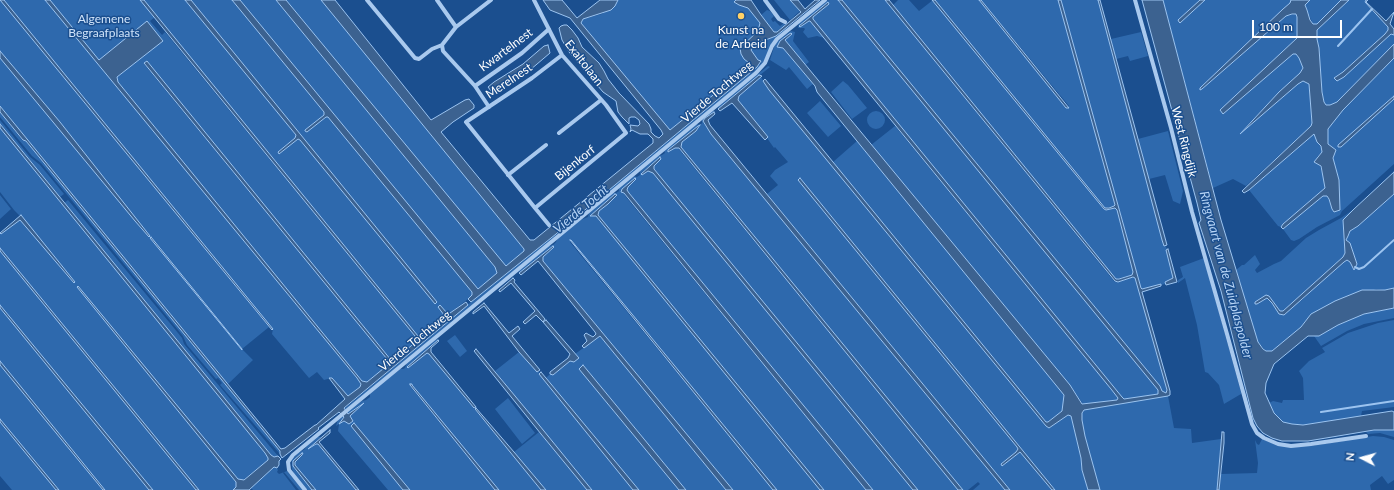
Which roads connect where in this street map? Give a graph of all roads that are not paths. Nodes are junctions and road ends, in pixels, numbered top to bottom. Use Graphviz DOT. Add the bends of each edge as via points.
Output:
graph roads {
  1 [pos="374,0"];
  2 [pos="437,0"];
  3 [pos="490,0"];
  4 [pos="534,0"];
  5 [pos="765,0"];
  6 [pos="825,0"];
  7 [pos="1135,0"];
  8 [pos="368,2"];
  9 [pos="785,22"];
  10 [pos="456,27"];
  11 [pos="549,29"];
  12 [pos="442,45"];
  13 [pos="562,54"];
  14 [pos="475,86"];
  15 [pos="600,100"];
  16 [pos="489,106"];
  17 [pos="559,133"];
  18 [pos="626,133"];
  19 [pos="546,145"];
  20 [pos="508,175"];
  21 [pos="536,208"];
  22 [pos="549,225"];
  23 [pos="1366,436"];
  24 [pos="305,490"];
  1 -- 8 [label="street"];
  2 -- 10 [label="street"];
  3 -- 10 [label="street"];
  4 -- 11 [label="street, Exaltolaan"];
  5 -- 9 [label="street"];
  6 -- 24 [label="street, Vierde Tochtweg" via="777,39 762,68 293,455 288,465"];
  7 -- 23 [label="street, West Ringdijk" via="1250,418 1258,433 1272,442 1283,445 1298,446"];
  8 -- 12 [label="street" via="415,58 420,59"];
  10 -- 12 [label="street"];
  11 -- 13 [label="street, Exaltolaan"];
  11 -- 14 [label="street, Kwartelnest" via="522,53"];
  12 -- 14 [label="street" via="443,51"];
  13 -- 15 [label="street, Exaltolaan"];
  13 -- 16 [label="street, Merelnest" via="532,78"];
  14 -- 16 [label="street"];
  15 -- 17 [label="street"];
  15 -- 18 [label="street, Exaltolaan"];
  16 -- 20 [label="street, Merelnest" via="466,122"];
  18 -- 21 [label="street, Bijenkorf"];
  19 -- 20 [label="street"];
  20 -- 21 [label="street"];
  21 -- 22 [label="street"];
}
